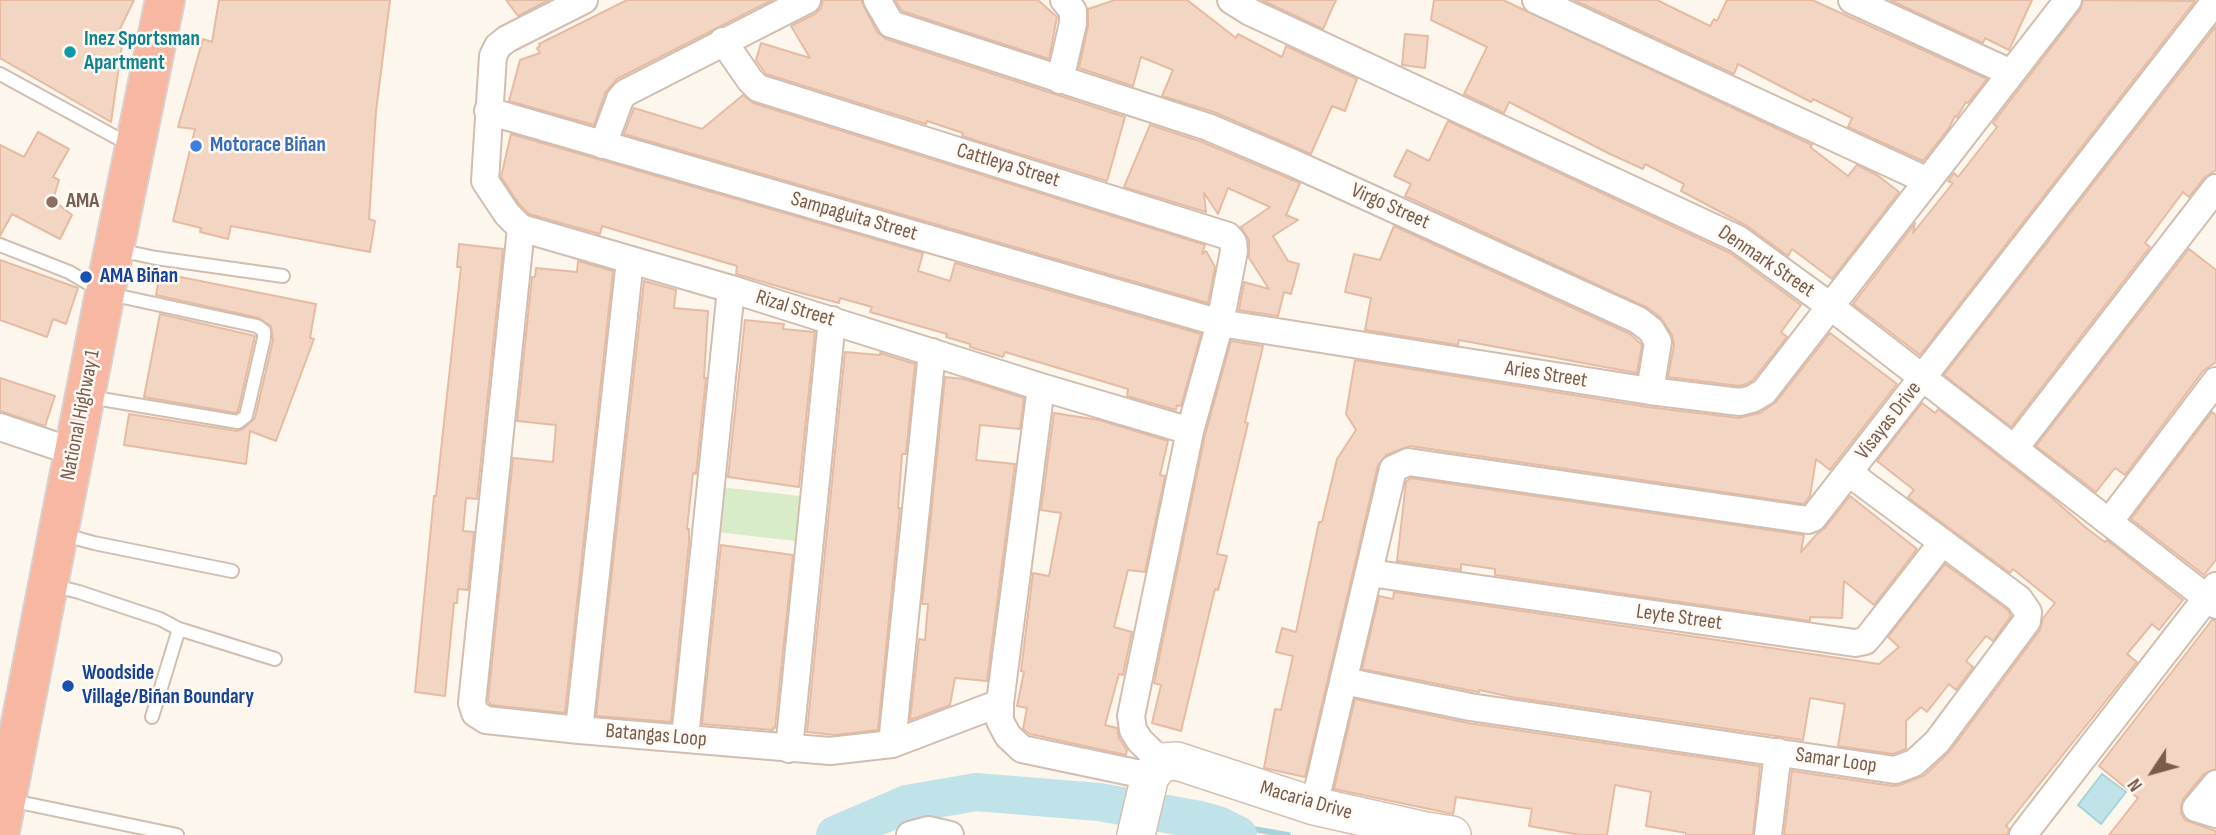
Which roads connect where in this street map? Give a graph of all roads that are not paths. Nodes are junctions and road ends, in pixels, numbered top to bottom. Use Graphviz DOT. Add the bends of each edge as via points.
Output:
graph roads {
  1 [pos="165,0"];
  2 [pos="584,0"];
  3 [pos="807,0"];
  4 [pos="877,0"];
  5 [pos="1064,0"];
  6 [pos="1231,0"];
  7 [pos="1536,0"];
  8 [pos="1852,0"];
  9 [pos="2068,0"];
  10 [pos="2216,0"];
  11 [pos="723,41"];
  12 [pos="2011,73"];
  13 [pos="0,74"];
  14 [pos="1060,80"];
  15 [pos="488,111"];
  16 [pos="604,145"];
  17 [pos="135,148"];
  18 [pos="1928,181"];
  19 [pos="2216,188"];
  20 [pos="521,228"];
  21 [pos="0,245"];
  22 [pos="114,249"];
  23 [pos="630,260"];
  24 [pos="283,276"];
  25 [pos="732,289"];
  26 [pos="105,293"];
  27 [pos="1830,306"];
  28 [pos="832,320"];
  29 [pos="1220,323"];
  30 [pos="932,352"];
  31 [pos="1923,378"];
  32 [pos="2216,382"];
  33 [pos="1041,387"];
  34 [pos="1650,391"];
  35 [pos="85,396"];
  36 [pos="0,427"];
  37 [pos="1190,431"];
  38 [pos="2014,449"];
  39 [pos="74,452"];
  40 [pos="1849,473"];
  41 [pos="2109,522"];
  42 [pos="58,534"];
  43 [pos="1942,543"];
  44 [pos="232,571"];
  45 [pos="1370,573"];
  46 [pos="48,584"];
  47 [pos="2213,597"];
  48 [pos="179,629"];
  49 [pos="275,659"];
  50 [pos="1344,681"];
  51 [pos="1000,703"];
  52 [pos="152,717"];
  53 [pos="579,730"];
  54 [pos="685,738"];
  55 [pos="892,744"];
  56 [pos="789,749"];
  57 [pos="1778,752"];
  58 [pos="6,773"];
  59 [pos="1152,777"];
  60 [pos="2216,784"];
  61 [pos="1314,806"];
  62 [pos="2206,811"];
  63 [pos="177,835"];
  64 [pos="910,835"];
  65 [pos="950,835"];
  66 [pos="1136,835"];
  67 [pos="1452,835"];
  68 [pos="1768,835"];
  69 [pos="2024,835"];
  1 -- 17 [label="highway, National Highway 1"];
  2 -- 15 [label="street" via="498,46"];
  3 -- 11 [label="street"];
  4 -- 14 [label="street" via="891,24"];
  5 -- 14 [label="street" via="1073,11 1073,23"];
  6 -- 27 [label="street, Denmark Street" via="1738,239"];
  7 -- 18 [label="street"];
  8 -- 12 [label="street"];
  9 -- 12 [label="street"];
  10 -- 31 [label="street, Visayas Drive"];
  11 -- 16 [label="street" via="625,93"];
  11 -- 29 [label="street, Cattleya Street" via="758,88 1228,236 1234,251"];
  12 -- 18 [label="street"];
  13 -- 17 [label="lane"];
  14 -- 34 [label="street, Virgo Street" via="1208,127 1637,320 1658,342"];
  15 -- 16 [label="street, Sampaguita Street"];
  15 -- 20 [label="street" via="485,181"];
  16 -- 29 [label="street, Sampaguita Street"];
  17 -- 22 [label="highway, National Highway 1"];
  18 -- 27 [label="street"];
  19 -- 38 [label="street"];
  20 -- 23 [label="street, Rizal Street"];
  20 -- 53 [label="street, Batangas Loop" via="472,703 475,713 486,720"];
  21 -- 26 [label="lane" via="69,272"];
  22 -- 24 [label="lane"];
  22 -- 26 [label="highway, National Highway 1"];
  23 -- 25 [label="street, Rizal Street"];
  23 -- 53 [label="street"];
  25 -- 28 [label="street, Rizal Street"];
  25 -- 54 [label="street"];
  26 -- 35 [label="highway, National Highway 1"];
  26 -- 35 [label="lane" via="257,326 264,331 264,338 246,416 238,422"];
  27 -- 31 [label="street, Denmark Street"];
  27 -- 34 [label="street, Aries Street" via="1764,392 1752,399 1741,402"];
  28 -- 30 [label="street, Rizal Street"];
  28 -- 56 [label="street"];
  29 -- 34 [label="street, Aries Street"];
  29 -- 37 [label="street"];
  30 -- 33 [label="street, Rizal Street"];
  30 -- 55 [label="street"];
  31 -- 38 [label="street, Denmark Street"];
  31 -- 40 [label="street, Visayas Drive"];
  32 -- 41 [label="street"];
  33 -- 37 [label="street, Rizal Street"];
  33 -- 51 [label="street"];
  35 -- 39 [label="highway, National Highway 1"];
  36 -- 39 [label="street"];
  37 -- 59 [label="street" via="1131,716"];
  38 -- 41 [label="street, Denmark Street"];
  39 -- 42 [label="highway, National Highway 1"];
  40 -- 43 [label="street, Samar Loop"];
  40 -- 45 [label="street, Visayas Drive" via="1819,513 1808,520 1408,462 1393,469"];
  41 -- 47 [label="street, Denmark Street"];
  42 -- 44 [label="lane"];
  42 -- 46 [label="highway, National Highway 1"];
  43 -- 45 [label="street, Leyte Street" via="1871,634 1855,643"];
  43 -- 57 [label="street, Samar Loop" via="2020,599 2028,612 2027,621 1937,743 1914,763 1895,769"];
  45 -- 50 [label="street"];
  46 -- 48 [label="lane"];
  46 -- 58 [label="highway, National Highway 1"];
  47 -- 69 [label="street"];
  48 -- 49 [label="lane"];
  48 -- 52 [label="lane"];
  50 -- 57 [label="street, Samar Loop" via="1470,707"];
  50 -- 61 [label="street"];
  51 -- 55 [label="street, Batangas Loop"];
  51 -- 59 [label="street" via="1000,721 1022,749"];
  53 -- 54 [label="street, Batangas Loop"];
  54 -- 56 [label="street, Batangas Loop"];
  55 -- 56 [label="street, Batangas Loop" via="830,751"];
  57 -- 68 [label="street"];
  58 -- 63 [label="lane"];
  59 -- 61 [label="street, Macaria Drive" via="1177,761"];
  59 -- 66 [label="street"];
  60 -- 62 [label="street"];
  61 -- 67 [label="street, Macaria Drive"];
  64 -- 65 [label="street" via="928,830"];
}
